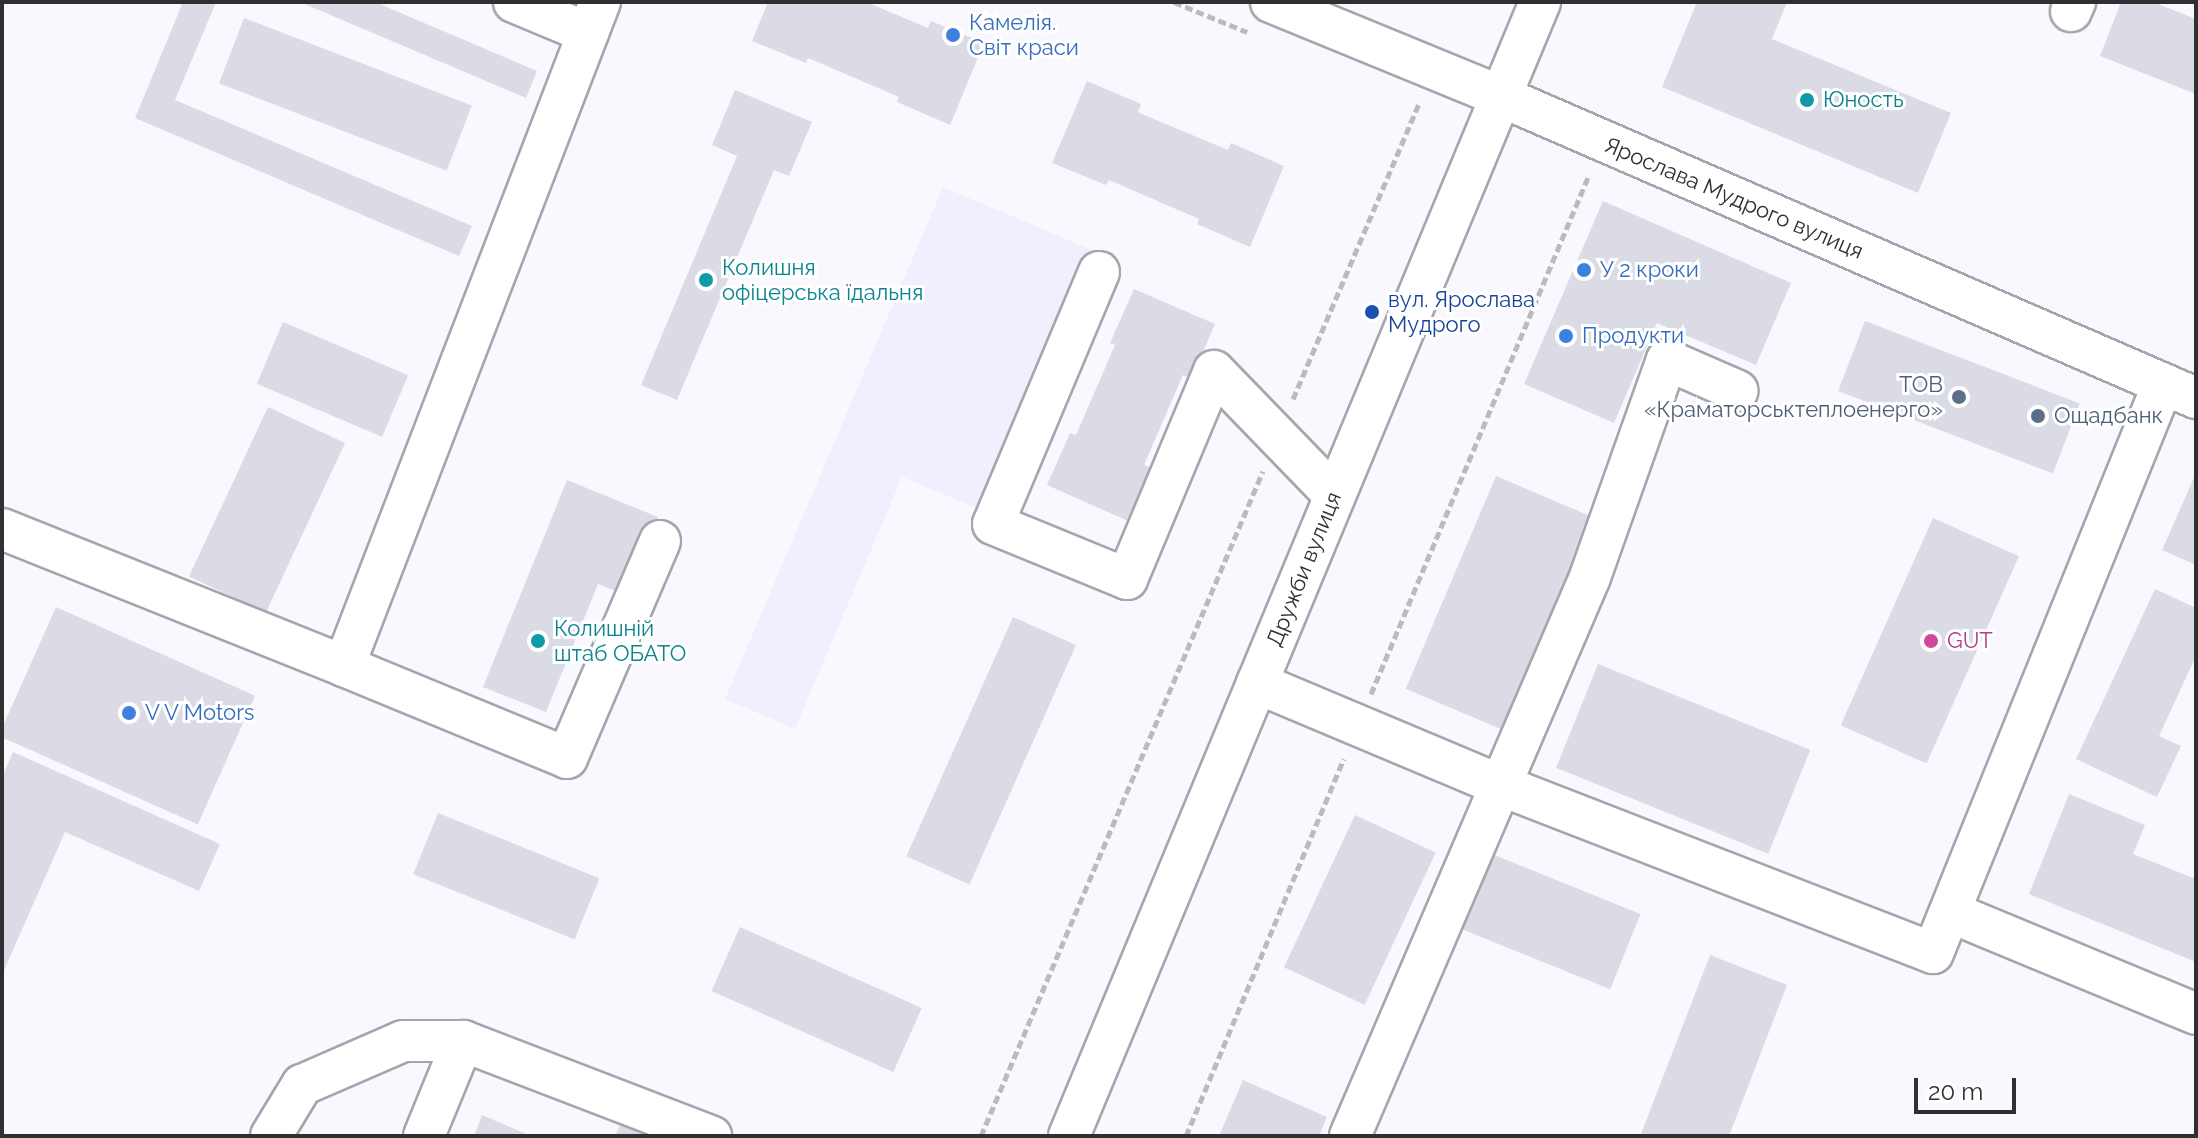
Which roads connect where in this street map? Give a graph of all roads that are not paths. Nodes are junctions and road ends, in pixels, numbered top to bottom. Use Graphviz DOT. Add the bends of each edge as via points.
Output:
graph roads {
  1 [pos="514,2"];
  2 [pos="1271,2"];
  3 [pos="1540,2"];
  4 [pos="594,18"];
  5 [pos="1500,96"];
  6 [pos="1099,272"];
  7 [pos="1738,391"];
  8 [pos="2180,391"];
  9 [pos="1334,495"];
  10 [pos="2,529"];
  11 [pos="660,541"];
  12 [pos="344,666"];
  13 [pos="1257,683"];
  14 [pos="1500,785"];
  15 [pos="1950,912"];
  16 [pos="2196,1014"];
  17 [pos="463,1041"];
  18 [pos="271,1136"];
  19 [pos="424,1136"];
  20 [pos="711,1136"];
  21 [pos="1069,1136"];
  22 [pos="1350,1136"];
  1 -- 4 [label="street"];
  2 -- 5 [label="street, Ярослава Мудрого вулиця"];
  3 -- 5 [label="street, Дружби вулиця"];
  4 -- 12 [label="street"];
  5 -- 8 [label="street, Ярослава Мудрого вулиця"];
  5 -- 9 [label="street, Дружби вулиця"];
  6 -- 9 [label="street" via="993,524 1127,579 1214,371"];
  7 -- 14 [label="street" via="1667,360 1590,577"];
  8 -- 15 [label="street"];
  9 -- 13 [label="street, Дружби вулиця"];
  10 -- 12 [label="street"];
  11 -- 12 [label="street" via="567,758"];
  13 -- 14 [label="street"];
  13 -- 21 [label="street, Дружби вулиця"];
  14 -- 15 [label="street" via="1933,953"];
  14 -- 22 [label="street"];
  15 -- 16 [label="street"];
  17 -- 18 [label="street" via="403,1041 302,1085"];
  17 -- 19 [label="street"];
  17 -- 20 [label="street"];
}
